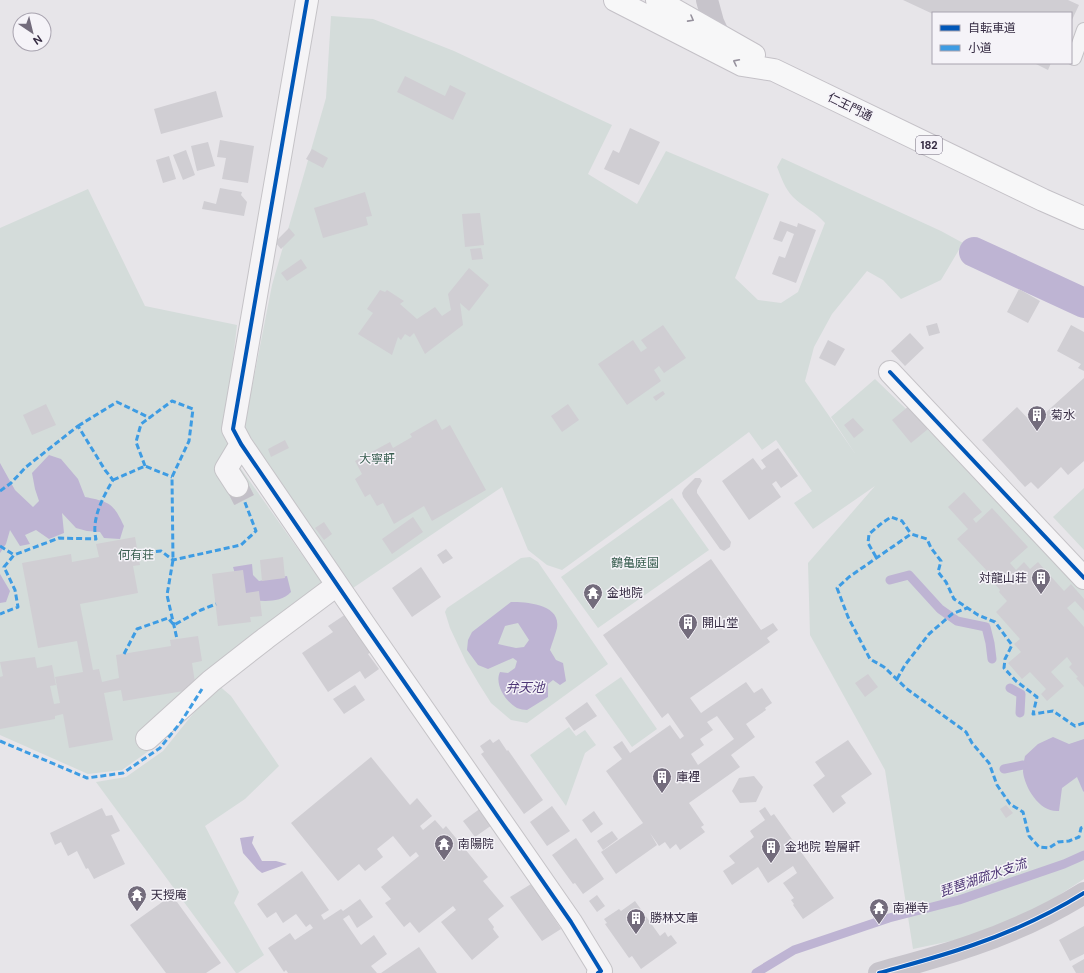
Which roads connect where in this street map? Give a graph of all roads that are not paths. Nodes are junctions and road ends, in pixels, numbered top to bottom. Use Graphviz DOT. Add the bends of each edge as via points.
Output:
graph roads {
  1 [pos="307,0"];
  2 [pos="615,0"];
  3 [pos="657,0"];
  4 [pos="708,0"];
  5 [pos="1084,30"];
  6 [pos="719,35"];
  7 [pos="1074,58"];
  8 [pos="774,70"];
  9 [pos="1084,218"];
  10 [pos="890,372"];
  11 [pos="241,444"];
  12 [pos="237,486"];
  13 [pos="1084,578"];
  14 [pos="337,585"];
  15 [pos="146,739"];
  16 [pos="1084,893"];
  17 [pos="927,966"];
  18 [pos="598,973"];
  19 [pos="879,973"];
  1 -- 11 [label="street" via="233,429"];
  8 -- 2 [label="main road, 仁王門通 / 182, one-way" via="742,65"];
  3 -- 6 [label="main road, 182, one-way"];
  4 -- 6 [label="street"];
  5 -- 7 [label="lane"];
  6 -- 8 [label="main road, 182" via="750,52"];
  8 -- 9 [label="main road, 仁王門通 / 182"];
  10 -- 13 [label="street"];
  11 -- 12 [label="street" via="226,469"];
  11 -- 14 [label="street"];
  14 -- 15 [label="street" via="217,676"];
  14 -- 18 [label="street" via="570,922 602,971"];
  16 -- 17 [label="street" via="1023,925"];
  17 -- 19 [label="street"];
}
